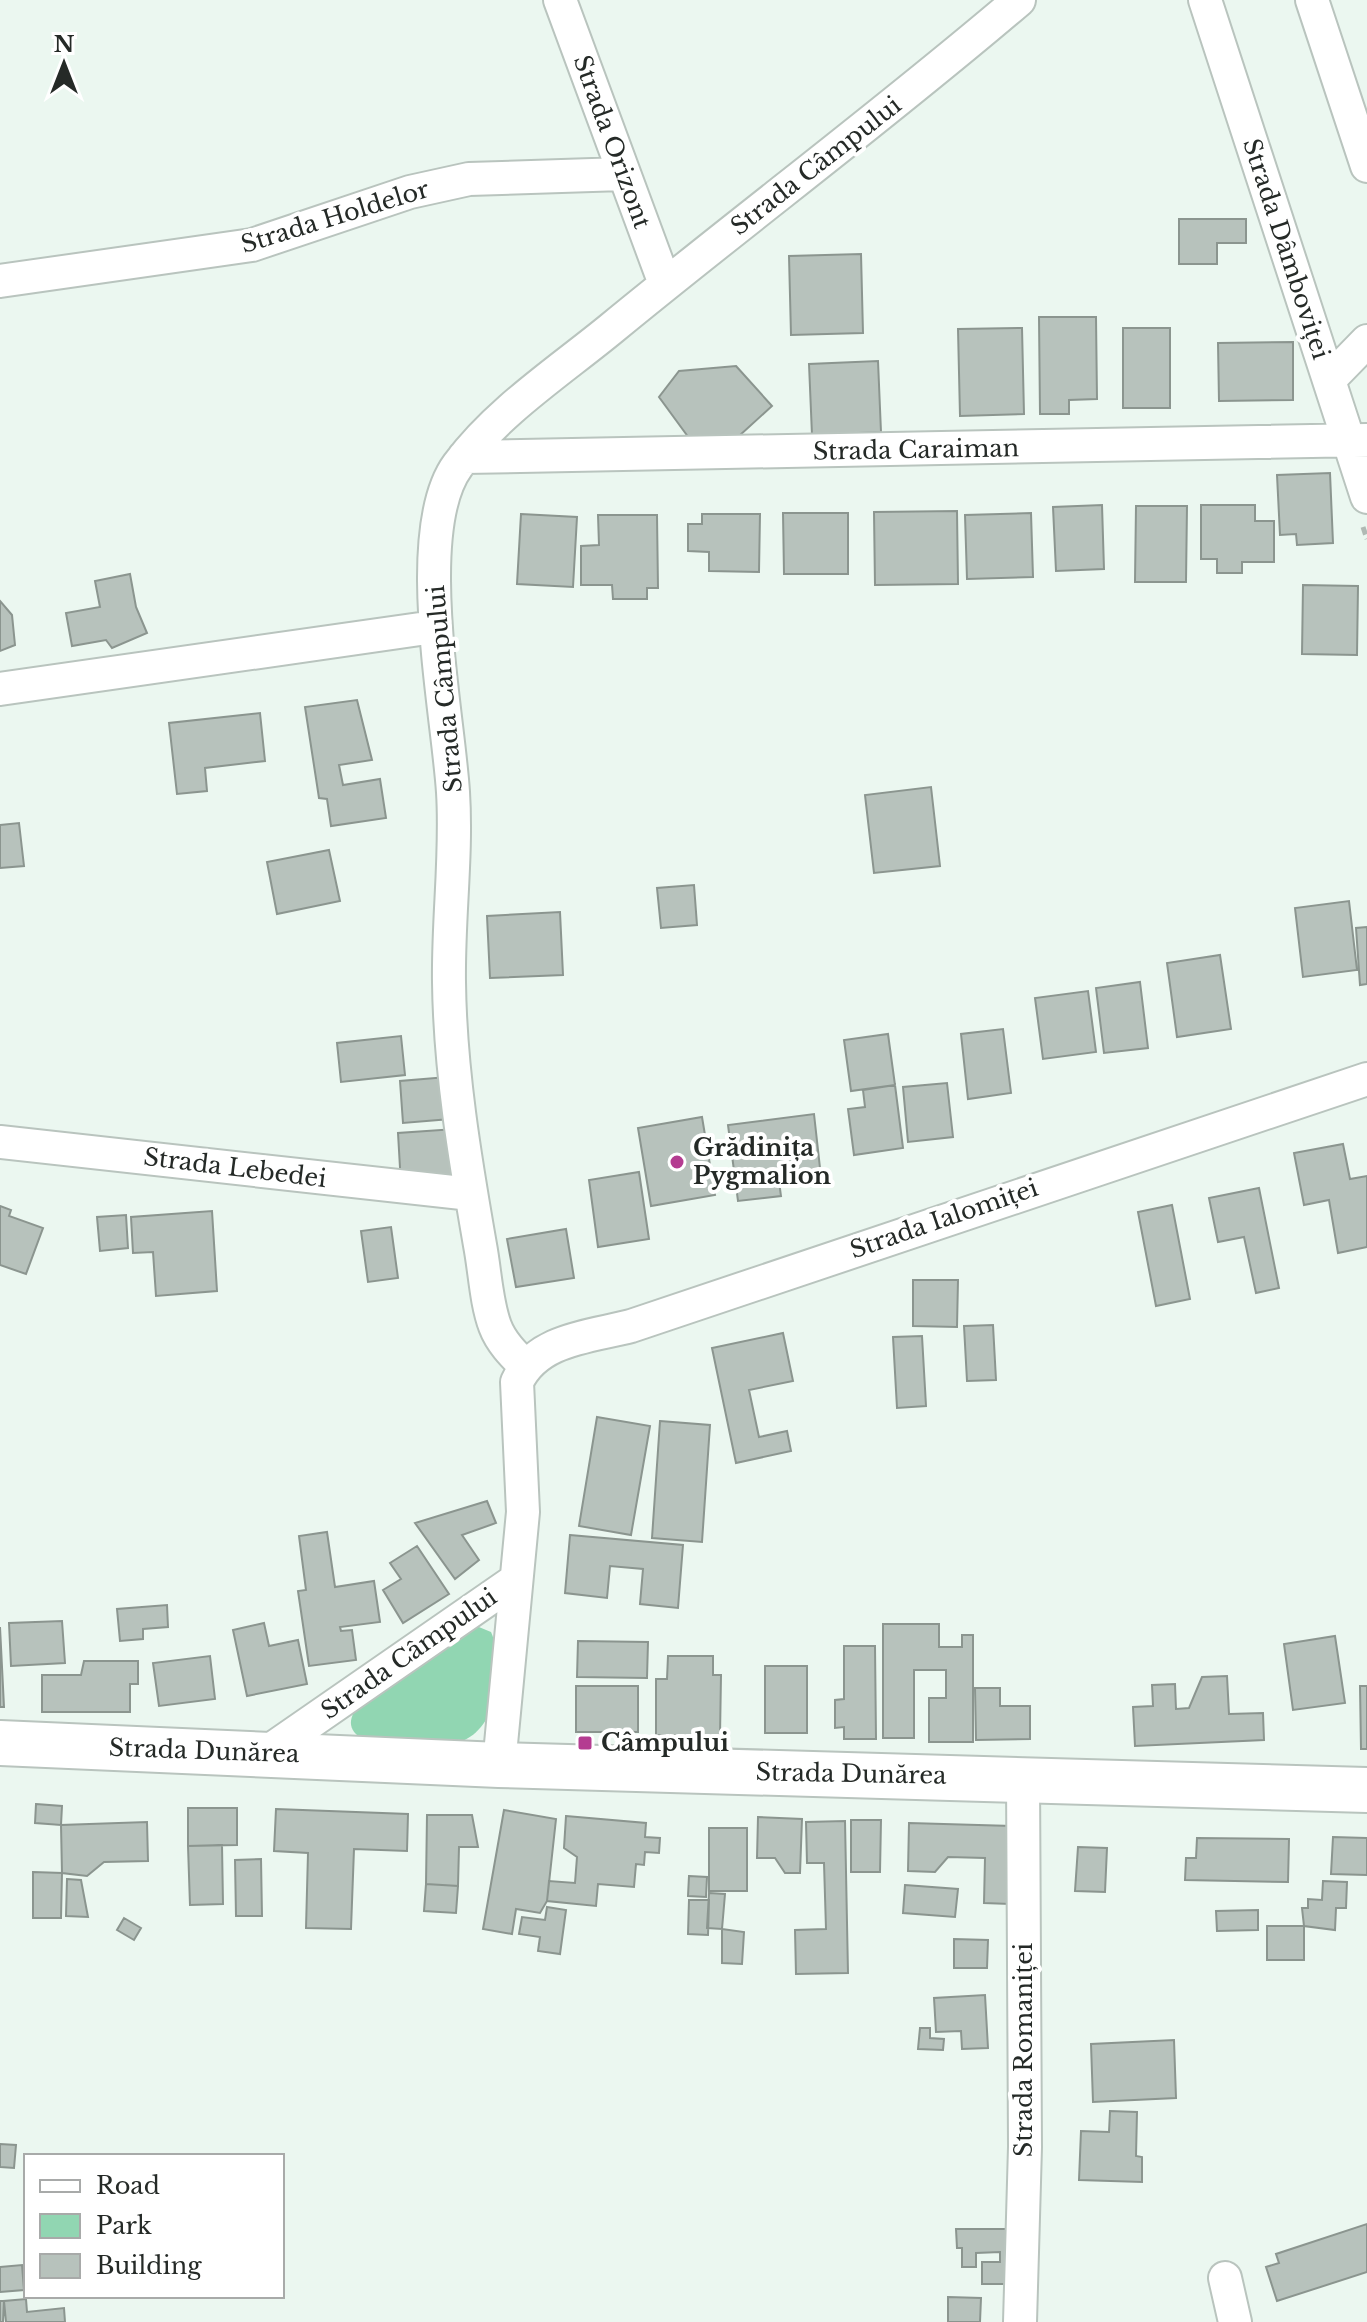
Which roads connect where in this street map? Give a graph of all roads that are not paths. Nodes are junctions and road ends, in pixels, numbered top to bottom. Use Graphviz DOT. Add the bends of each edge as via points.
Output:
graph roads {
  1 [pos="560,0"];
  2 [pos="1019,0"];
  3 [pos="1205,0"];
  4 [pos="1312,0"];
  5 [pos="1367,166"];
  6 [pos="623,174"];
  7 [pos="0,281"];
  8 [pos="665,284"];
  9 [pos="1367,341"];
  10 [pos="1329,380"];
  11 [pos="1358,441"];
  12 [pos="464,457"];
  13 [pos="1367,497"];
  14 [pos="434,627"];
  15 [pos="0,689"];
  16 [pos="1367,1079"];
  17 [pos="0,1142"];
  18 [pos="471,1194"];
  19 [pos="525,1366"];
  20 [pos="513,1582"];
  21 [pos="0,1743"];
  22 [pos="266,1753"];
  23 [pos="499,1765"];
  24 [pos="1023,1778"];
  25 [pos="1367,1790"];
  26 [pos="1225,2278"];
  27 [pos="1020,2322"];
  28 [pos="1235,2322"];
  1 -- 6 [label="street, Strada Orizont"];
  2 -- 8 [label="street, Strada Câmpului"];
  3 -- 10 [label="street, Strada Dâmboviței"];
  4 -- 5 [label="street"];
  6 -- 7 [label="street, Strada Holdelor" via="469,179 410,192 252,245"];
  6 -- 8 [label="street, Strada Orizont"];
  8 -- 12 [label="street, Strada Câmpului"];
  9 -- 10 [label="street"];
  10 -- 11 [label="street, Strada Dâmboviței"];
  11 -- 12 [label="street, Strada Caraiman"];
  11 -- 13 [label="street, Strada Dâmboviței"];
  12 -- 14 [label="street, Strada Câmpului" via="446,485 439,524"];
  14 -- 15 [label="street"];
  14 -- 18 [label="street, Strada Câmpului" via="456,846 449,904 451,1042"];
  16 -- 19 [label="street, Strada Ialomiței" via="631,1326 544,1349"];
  17 -- 18 [label="street, Strada Lebedei"];
  18 -- 19 [label="street, Strada Câmpului" via="494,1325"];
  19 -- 20 [label="street, Strada Câmpului" via="517,1382 523,1512"];
  20 -- 22 [label="street, Strada Câmpului"];
  20 -- 23 [label="street, Strada Câmpului"];
  21 -- 22 [label="street, Strada Dunărea"];
  22 -- 23 [label="street, Strada Dunărea"];
  23 -- 24 [label="street, Strada Dunărea"];
  24 -- 25 [label="street, Strada Dunărea"];
  24 -- 27 [label="street, Strada Romaniței" via="1025,2147"];
  26 -- 28 [label="street"];
}
